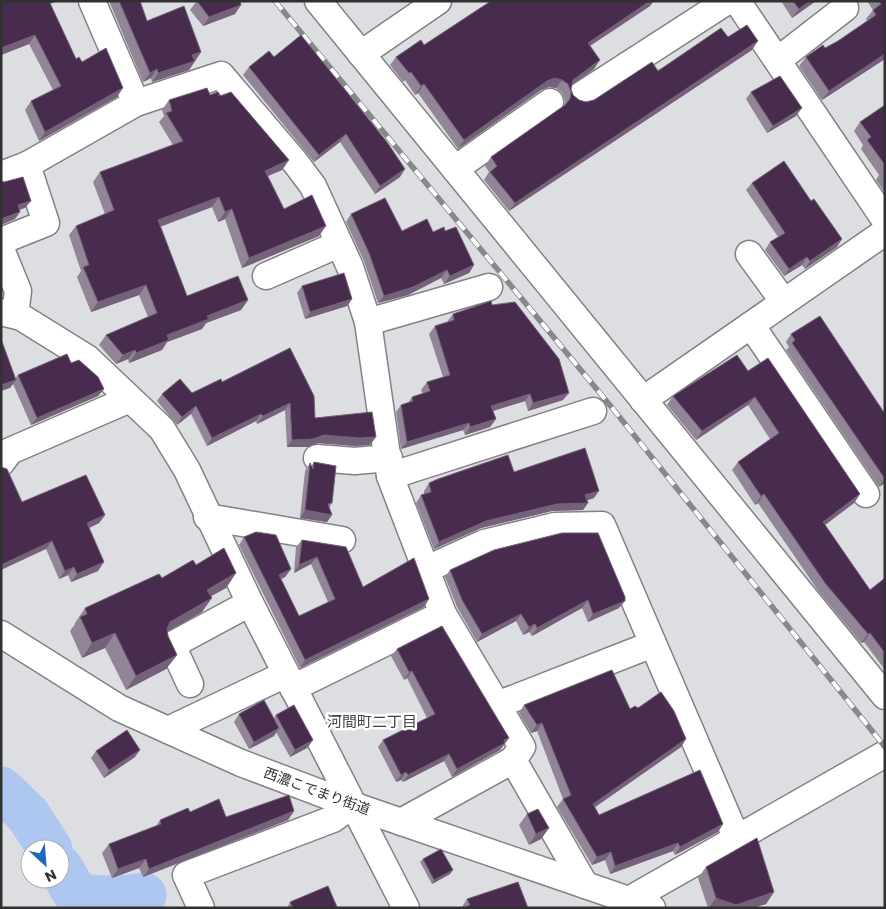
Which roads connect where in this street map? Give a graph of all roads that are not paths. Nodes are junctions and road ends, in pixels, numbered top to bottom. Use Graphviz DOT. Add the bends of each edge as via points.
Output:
graph roads {
  1 [pos="92,1"];
  2 [pos="318,1"];
  3 [pos="438,1"];
  4 [pos="727,1"];
  5 [pos="737,1"];
  6 [pos="846,8"];
  7 [pos="361,54"];
  8 [pos="778,60"];
  9 [pos="580,96"];
  10 [pos="550,102"];
  11 [pos="136,103"];
  12 [pos="26,165"];
  13 [pos="455,168"];
  14 [pos="1,175"];
  15 [pos="885,220"];
  16 [pos="885,232"];
  17 [pos="1,241"];
  18 [pos="339,244"];
  19 [pos="1,249"];
  20 [pos="749,254"];
  21 [pos="266,276"];
  22 [pos="489,287"];
  23 [pos="784,302"];
  24 [pos="8,314"];
  25 [pos="368,322"];
  26 [pos="751,325"];
  27 [pos="130,399"];
  28 [pos="643,400"];
  29 [pos="593,411"];
  30 [pos="317,458"];
  31 [pos="1,463"];
  32 [pos="390,467"];
  33 [pos="866,494"];
  34 [pos="207,517"];
  35 [pos="342,540"];
  36 [pos="427,569"];
  37 [pos="250,603"];
  38 [pos="443,614"];
  39 [pos="5,642"];
  40 [pos="653,644"];
  41 [pos="289,681"];
  42 [pos="190,684"];
  43 [pos="885,696"];
  44 [pos="497,705"];
  45 [pos="168,730"];
  46 [pos="885,754"];
  47 [pos="513,760"];
  48 [pos="352,805"];
  49 [pos="401,822"];
  50 [pos="737,839"];
  51 [pos="585,885"];
  52 [pos="632,905"];
  53 [pos="201,908"];
  54 [pos="406,908"];
  1 -- 11 [label="street"];
  2 -- 7 [label="street"];
  3 -- 7 [label="street"];
  4 -- 9 [label="street"];
  5 -- 8 [label="street"];
  6 -- 8 [label="street"];
  7 -- 13 [label="street"];
  8 -- 15 [label="street"];
  10 -- 13 [label="street"];
  11 -- 12 [label="street"];
  11 -- 18 [label="street" via="221,74 313,186"];
  12 -- 14 [label="street"];
  12 -- 17 [label="street" via="46,223"];
  13 -- 28 [label="street"];
  16 -- 23 [label="street"];
  18 -- 21 [label="street"];
  18 -- 25 [label="street"];
  19 -- 24 [label="street" via="18,291"];
  20 -- 23 [label="street"];
  22 -- 25 [label="street"];
  23 -- 26 [label="street"];
  24 -- 27 [label="street" via="88,358"];
  25 -- 32 [label="street"];
  26 -- 28 [label="street"];
  26 -- 33 [label="street"];
  27 -- 31 [label="street" via="10,450"];
  27 -- 34 [label="street" via="162,429 187,470"];
  28 -- 43 [label="street"];
  29 -- 32 [label="street"];
  30 -- 32 [label="street"];
  32 -- 36 [label="street"];
  34 -- 35 [label="street"];
  34 -- 37 [label="street"];
  36 -- 38 [label="street"];
  36 -- 40 [label="street" via="484,543 556,526 602,525"];
  37 -- 41 [label="street"];
  37 -- 42 [label="street" via="172,645"];
  38 -- 41 [label="street"];
  38 -- 44 [label="street"];
  39 -- 45 [label="street, 西濃こでまり街道" via="119,708"];
  40 -- 44 [label="street"];
  40 -- 50 [label="street"];
  41 -- 45 [label="street"];
  41 -- 48 [label="street"];
  44 -- 47 [label="street" via="522,747"];
  45 -- 48 [label="street, 西濃こでまり街道" via="241,763"];
  46 -- 50 [label="street"];
  47 -- 49 [label="street"];
  47 -- 51 [label="street"];
  48 -- 49 [label="street, 西濃こでまり街道"];
  48 -- 53 [label="street" via="333,819 186,875"];
  48 -- 54 [label="street"];
  49 -- 51 [label="street, 西濃こでまり街道"];
  50 -- 52 [label="street"];
  51 -- 52 [label="street, 西濃こでまり街道"];
}
